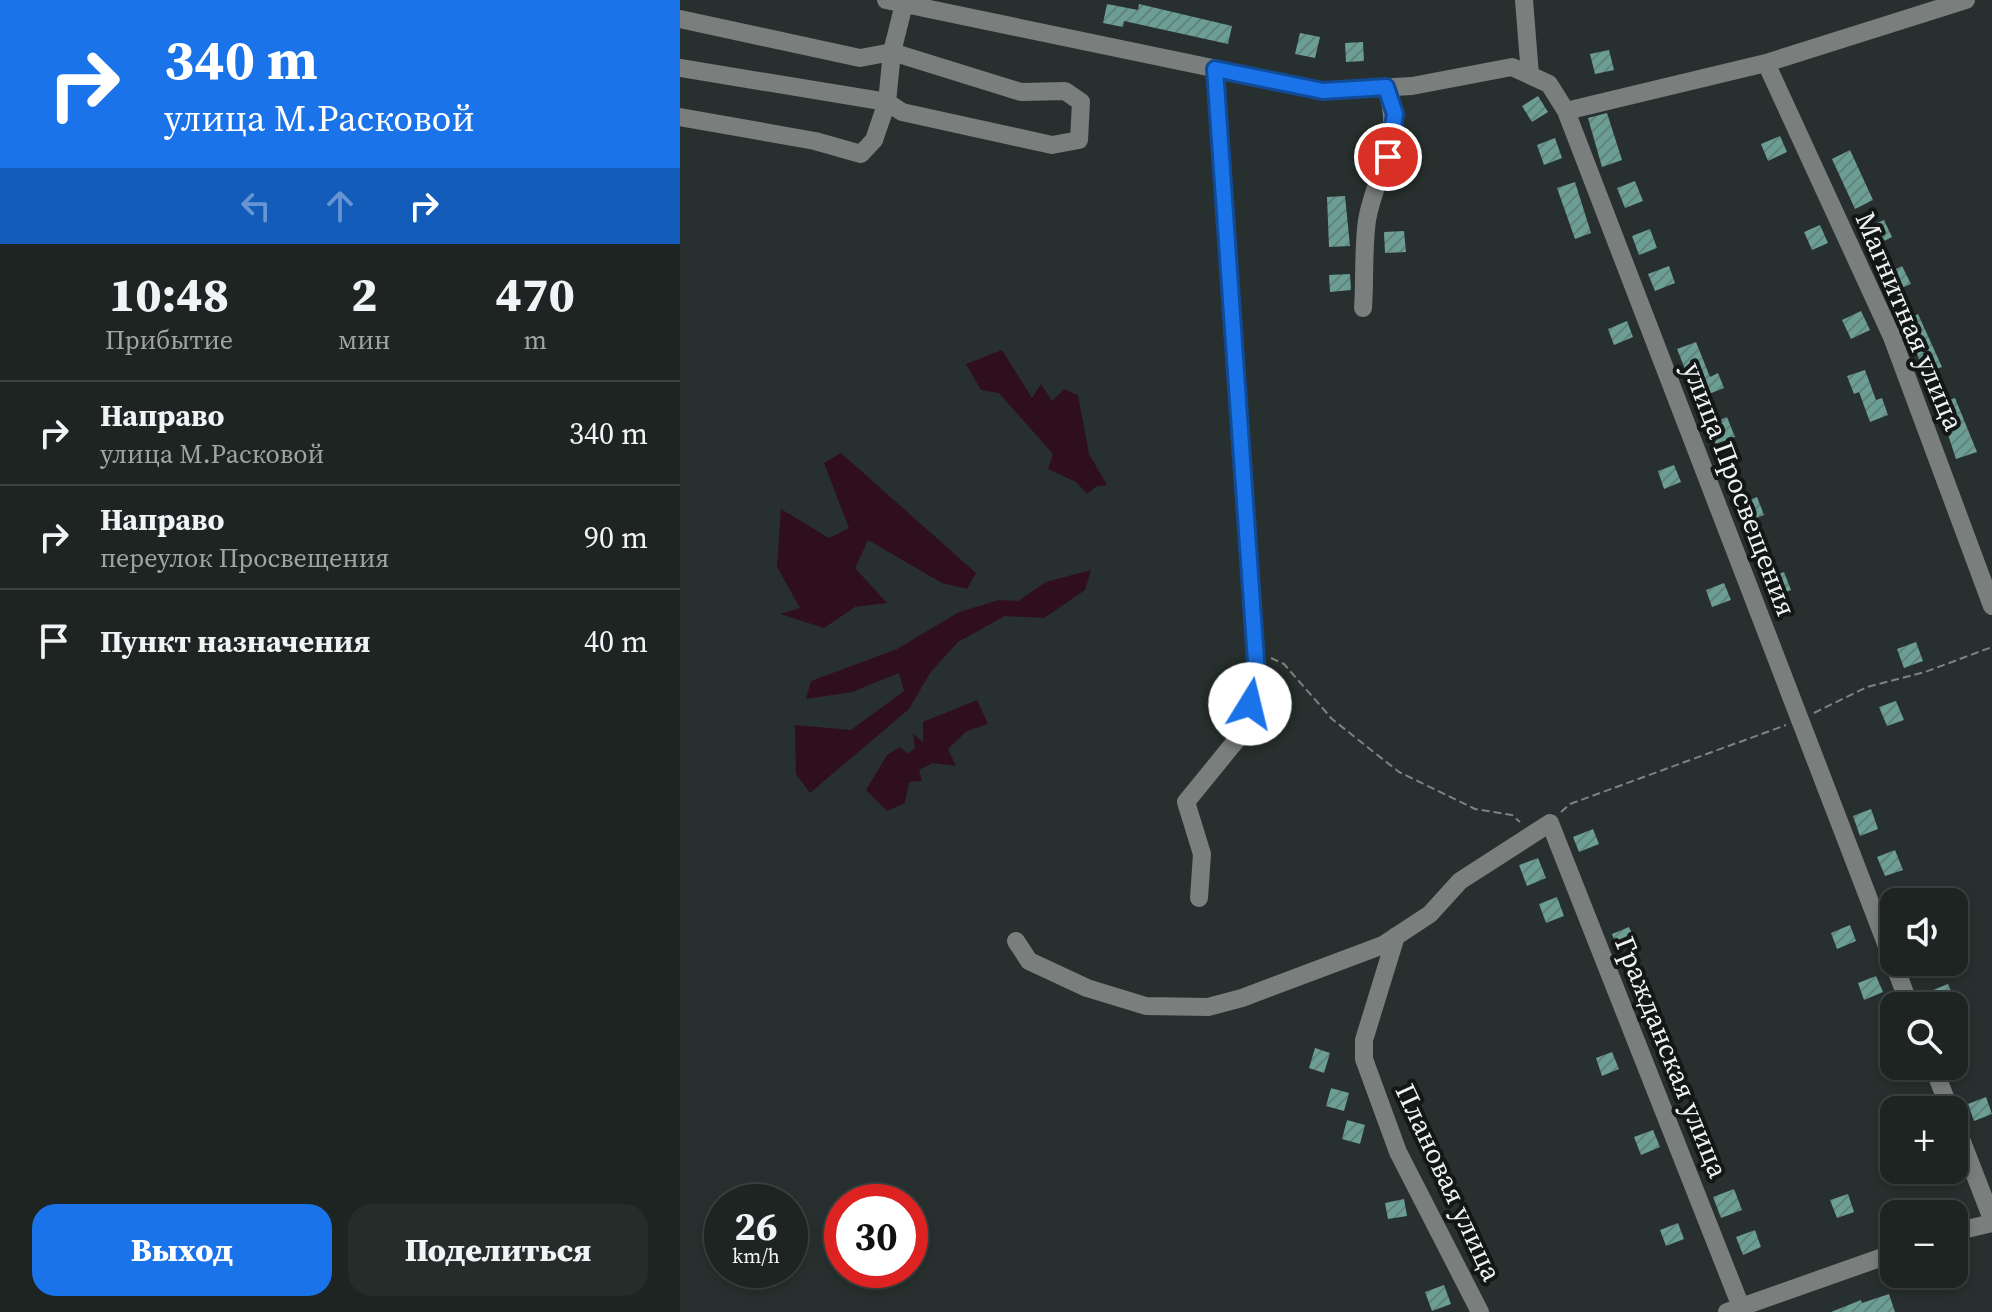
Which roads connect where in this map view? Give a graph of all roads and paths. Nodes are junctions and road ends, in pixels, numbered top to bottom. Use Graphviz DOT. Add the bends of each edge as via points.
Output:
graph roads {
  1 [pos="1524,0"];
  2 [pos="1966,0"];
  3 [pos="895,2"];
  4 [pos="680,19"];
  5 [pos="892,52"];
  6 [pos="1766,63"];
  7 [pos="680,68"];
  8 [pos="1215,69"];
  9 [pos="1530,75"];
  10 [pos="1386,87"];
  11 [pos="887,102"];
  12 [pos="1566,111"];
  13 [pos="680,117"];
  14 [pos="1363,308"];
  15 [pos="1992,606"];
  16 [pos="1992,647"];
  17 [pos="1255,651"];
  18 [pos="1799,720"];
  19 [pos="1550,823"];
  20 [pos="1532,834"];
  21 [pos="1199,898"];
  22 [pos="1396,936"];
  23 [pos="1016,941"];
  24 [pos="1905,992"];
  25 [pos="1968,1158"];
  26 [pos="1992,1221"];
  27 [pos="1968,1228"];
  28 [pos="1880,1258"];
  29 [pos="1737,1310"];
  30 [pos="1480,1312"];
  1 -- 9 [label="street"];
  2 -- 6 [label="street"];
  3 -- 5 [label="street"];
  3 -- 8 [label="street"];
  4 -- 5 [label="street" via="860,58"];
  5 -- 11 [label="street"];
  5 -- 11 [label="street" via="1021,92 1065,91 1081,102 1079,140 1052,145 902,112"];
  6 -- 12 [label="street"];
  6 -- 15 [label="street, Магнитная улица" via="1892,337"];
  7 -- 11 [label="street"];
  8 -- 10 [label="street" via="1323,91"];
  8 -- 17 [label="street"];
  9 -- 10 [label="street" via="1512,67"];
  9 -- 12 [label="street, улица Просвещения" via="1549,84"];
  10 -- 14 [label="street" via="1395,114 1388,157 1367,219"];
  11 -- 13 [label="street" via="874,140 861,154"];
  12 -- 18 [label="street, улица Просвещения"];
  16 -- 18 [label="path" via="1867,687"];
  17 -- 20 [label="path" via="1284,664 1332,719 1399,772 1475,809 1512,815"];
  17 -- 21 [label="street" via="1257,676 1243,732 1186,802 1202,854"];
  18 -- 19 [label="path" via="1570,804"];
  18 -- 24 [label="street, улица Просвещения"];
  19 -- 20 [label="street"];
  19 -- 29 [label="street, Гражданская улица"];
  20 -- 22 [label="street" via="1460,881 1430,914"];
  22 -- 23 [label="street" via="1242,998 1178,1008 1146,1006 1087,988 1029,961"];
  22 -- 30 [label="street, Плановая улица" via="1364,1040 1364,1059 1398,1152"];
  25 -- 26 [label="street"];
  26 -- 27 [label="street"];
  28 -- 29 [label="street"];
}
